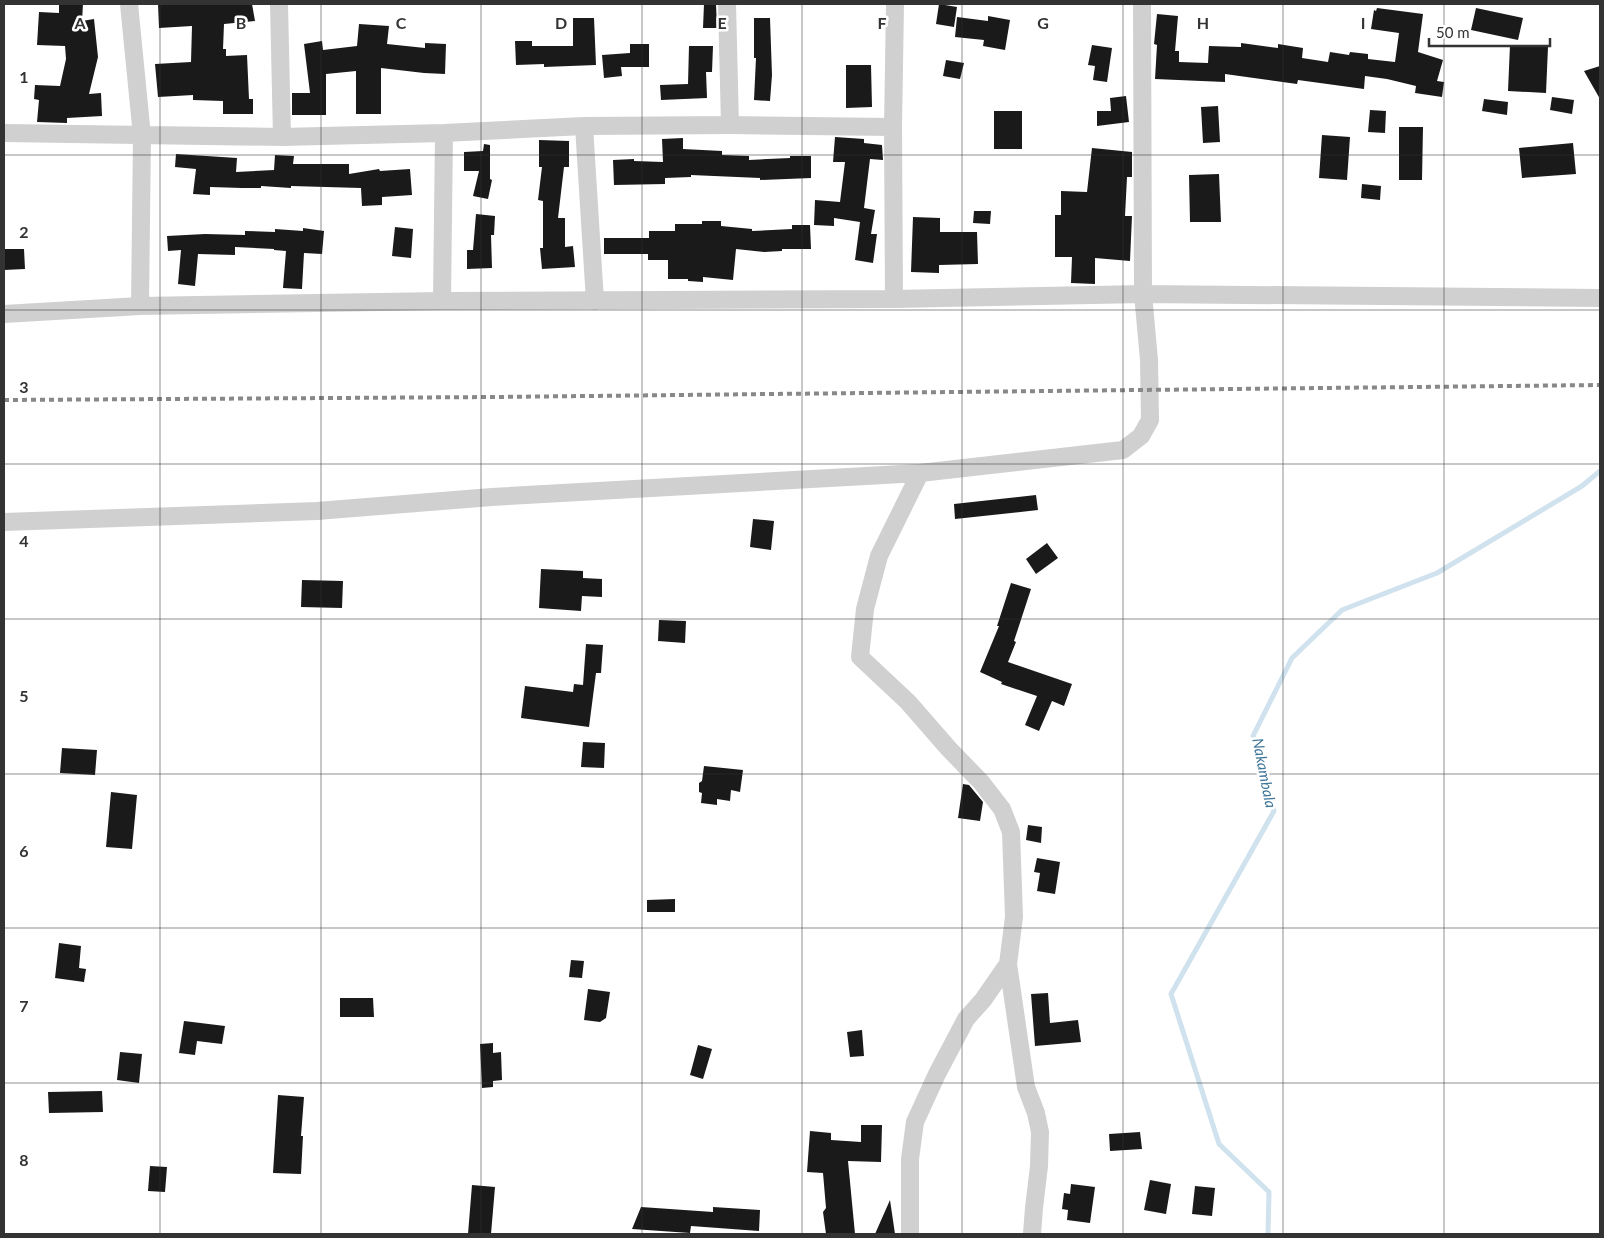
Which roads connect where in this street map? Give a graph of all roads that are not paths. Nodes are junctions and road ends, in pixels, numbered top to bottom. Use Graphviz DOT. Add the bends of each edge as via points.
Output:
graph roads {
  1 [pos="129,4"];
  2 [pos="279,4"];
  3 [pos="727,4"];
  4 [pos="895,4"];
  5 [pos="1142,4"];
  6 [pos="730,125"];
  7 [pos="584,126"];
  8 [pos="893,127"];
  9 [pos="4,133"];
  10 [pos="444,133"];
  11 [pos="142,136"];
  12 [pos="282,137"];
  13 [pos="1143,294"];
  14 [pos="1600,298"];
  15 [pos="894,299"];
  16 [pos="442,301"];
  17 [pos="595,301"];
  18 [pos="140,306"];
  19 [pos="4,314"];
  20 [pos="920,473"];
  21 [pos="4,522"];
  22 [pos="1008,964"];
  23 [pos="910,1234"];
  24 [pos="1032,1234"];
  1 -- 11 [label="street"];
  2 -- 12 [label="street"];
  3 -- 6 [label="street"];
  4 -- 8 [label="street"];
  5 -- 13 [label="street"];
  6 -- 7 [label="street"];
  6 -- 8 [label="street"];
  7 -- 10 [label="street"];
  7 -- 17 [label="street"];
  8 -- 15 [label="street"];
  9 -- 11 [label="street"];
  10 -- 12 [label="street"];
  10 -- 16 [label="street"];
  11 -- 12 [label="street"];
  11 -- 18 [label="street"];
  13 -- 14 [label="street"];
  13 -- 15 [label="street"];
  13 -- 20 [label="street" via="1150,420 1134,443 1123,450"];
  15 -- 17 [label="street"];
  16 -- 17 [label="street"];
  16 -- 18 [label="street"];
  18 -- 19 [label="street"];
  20 -- 21 [label="street" via="531,494 317,511"];
  20 -- 22 [label="street" via="879,556 865,609 860,657 908,702 982,782 1002,809 1011,832 1013,859 1014,917"];
  22 -- 23 [label="street" via="966,1018 915,1122 910,1159"];
  22 -- 24 [label="street" via="1026,1087 1040,1132"];
}
